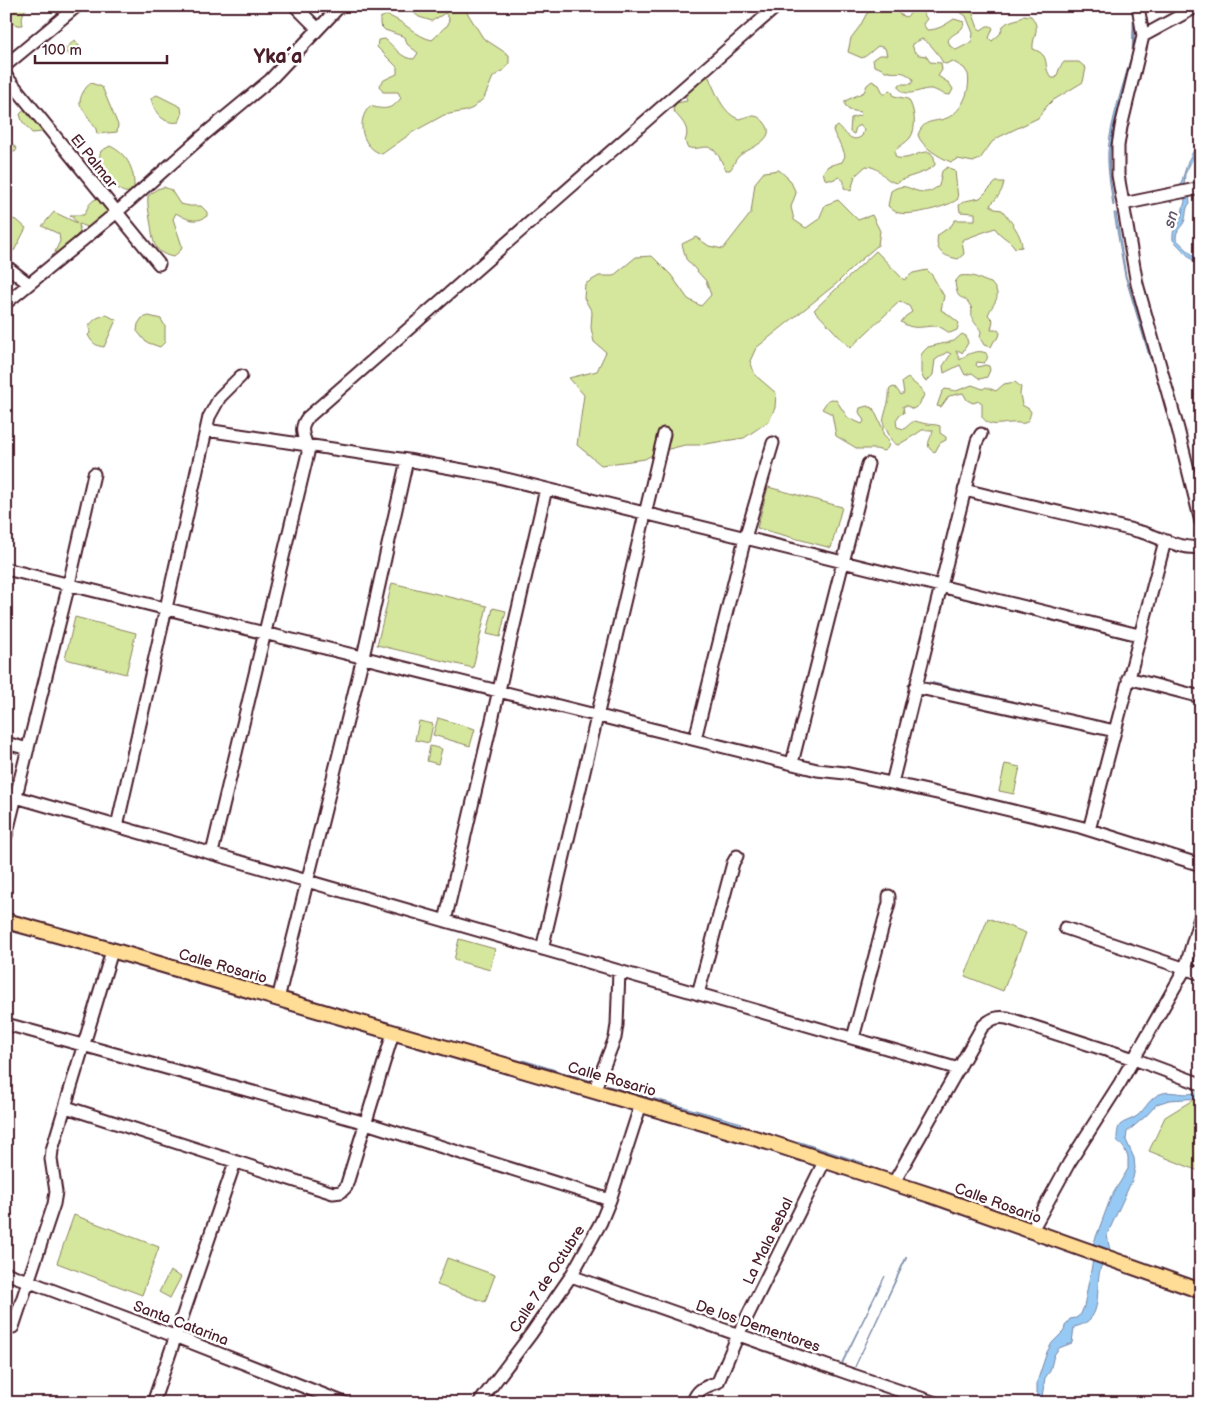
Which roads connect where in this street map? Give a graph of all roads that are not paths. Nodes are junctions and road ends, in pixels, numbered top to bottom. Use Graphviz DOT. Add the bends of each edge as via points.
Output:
graph roads {
  1 [pos="295,6"];
  2 [pos="340,6"];
  3 [pos="777,6"];
  4 [pos="1138,6"];
  5 [pos="1198,6"];
  6 [pos="76,7"];
  7 [pos="318,29"];
  8 [pos="1143,36"];
  9 [pos="6,65"];
  10 [pos="6,76"];
  11 [pos="1195,189"];
  12 [pos="1124,204"];
  13 [pos="116,212"];
  14 [pos="160,264"];
  15 [pos="6,266"];
  16 [pos="30,284"];
  17 [pos="6,303"];
  18 [pos="241,376"];
  19 [pos="206,430"];
  20 [pos="664,434"];
  21 [pos="980,434"];
  22 [pos="773,443"];
  23 [pos="306,444"];
  24 [pos="407,460"];
  25 [pos="868,464"];
  26 [pos="94,474"];
  27 [pos="546,489"];
  28 [pos="964,490"];
  29 [pos="646,514"];
  30 [pos="1201,522"];
  31 [pos="745,538"];
  32 [pos="1164,541"];
  33 [pos="1201,547"];
  34 [pos="844,562"];
  35 [pos="6,569"];
  36 [pos="70,584"];
  37 [pos="940,586"];
  38 [pos="166,608"];
  39 [pos="265,633"];
  40 [pos="1139,635"];
  41 [pos="363,657"];
  42 [pos="1128,678"];
  43 [pos="915,686"];
  44 [pos="498,691"];
  45 [pos="1201,697"];
  46 [pos="598,715"];
  47 [pos="1115,731"];
  48 [pos="695,739"];
  49 [pos="6,743"];
  50 [pos="28,749"];
  51 [pos="792,764"];
  52 [pos="892,783"];
  53 [pos="16,797"];
  54 [pos="117,826"];
  55 [pos="1089,830"];
  56 [pos="6,836"];
  57 [pos="212,853"];
  58 [pos="737,856"];
  59 [pos="1201,865"];
  60 [pos="308,881"];
  61 [pos="889,896"];
  62 [pos="1201,914"];
  63 [pos="6,921"];
  64 [pos="445,921"];
  65 [pos="1065,928"];
  66 [pos="542,948"];
  67 [pos="112,950"];
  68 [pos="1185,969"];
  69 [pos="619,971"];
  70 [pos="1201,974"];
  71 [pos="698,994"];
  72 [pos="278,999"];
  73 [pos="7,1026"];
  74 [pos="393,1033"];
  75 [pos="853,1038"];
  76 [pos="84,1046"];
  77 [pos="1134,1059"];
  78 [pos="959,1068"];
  79 [pos="1201,1084"];
  80 [pos="594,1091"];
  81 [pos="640,1104"];
  82 [pos="66,1107"];
  83 [pos="366,1124"];
  84 [pos="825,1160"];
  85 [pos="235,1162"];
  86 [pos="894,1184"];
  87 [pos="610,1200"];
  88 [pos="1031,1232"];
  89 [pos="6,1273"];
  90 [pos="570,1276"];
  91 [pos="29,1281"];
  92 [pos="1201,1291"];
  93 [pos="13,1327"];
  94 [pos="738,1335"];
  95 [pos="177,1337"];
  96 [pos="154,1403"];
  97 [pos="345,1403"];
  98 [pos="479,1403"];
  99 [pos="692,1403"];
  100 [pos="936,1403"];
  1 -- 7 [label="street"];
  2 -- 7 [label="street"];
  3 -- 23 [label="street" via="307,418 301,430"];
  4 -- 8 [label="street"];
  5 -- 8 [label="street"];
  6 -- 9 [label="street"];
  7 -- 13 [label="street" via="270,80"];
  8 -- 12 [label="street" via="1118,146 1118,175"];
  10 -- 13 [label="street, El Palmar"];
  11 -- 12 [label="street"];
  12 -- 30 [label="street" via="1137,284"];
  13 -- 14 [label="street, El Palmar"];
  13 -- 16 [label="street"];
  15 -- 16 [label="street"];
  16 -- 17 [label="street"];
  18 -- 19 [label="street" via="215,404"];
  19 -- 23 [label="street"];
  19 -- 38 [label="street"];
  20 -- 29 [label="street"];
  21 -- 28 [label="street"];
  22 -- 31 [label="street"];
  23 -- 24 [label="street"];
  23 -- 39 [label="street" via="308,453"];
  24 -- 27 [label="street"];
  24 -- 41 [label="street"];
  25 -- 34 [label="street"];
  26 -- 36 [label="street"];
  27 -- 29 [label="street"];
  27 -- 44 [label="street"];
  28 -- 32 [label="street" via="1144,533"];
  28 -- 37 [label="street"];
  29 -- 31 [label="street"];
  29 -- 46 [label="street"];
  31 -- 34 [label="street"];
  31 -- 48 [label="street"];
  32 -- 33 [label="street"];
  32 -- 40 [label="street"];
  34 -- 37 [label="street"];
  34 -- 51 [label="street"];
  35 -- 36 [label="street"];
  36 -- 38 [label="street"];
  36 -- 50 [label="street"];
  37 -- 40 [label="street"];
  37 -- 43 [label="street"];
  38 -- 39 [label="street"];
  38 -- 54 [label="street"];
  39 -- 41 [label="street"];
  39 -- 57 [label="street"];
  40 -- 42 [label="street"];
  41 -- 44 [label="street"];
  41 -- 60 [label="street"];
  42 -- 45 [label="street"];
  42 -- 47 [label="street"];
  43 -- 47 [label="street"];
  43 -- 52 [label="street"];
  44 -- 46 [label="street"];
  44 -- 64 [label="street"];
  46 -- 48 [label="street"];
  46 -- 66 [label="street"];
  47 -- 55 [label="street"];
  48 -- 51 [label="street"];
  49 -- 50 [label="street"];
  50 -- 53 [label="street"];
  51 -- 52 [label="street"];
  52 -- 55 [label="street"];
  53 -- 54 [label="street"];
  53 -- 56 [label="street"];
  54 -- 57 [label="street"];
  55 -- 59 [label="street"];
  57 -- 60 [label="street"];
  58 -- 71 [label="street"];
  60 -- 64 [label="street"];
  60 -- 72 [label="street"];
  61 -- 75 [label="street"];
  62 -- 68 [label="street"];
  63 -- 67 [label="main road, Calle Rosario"];
  64 -- 66 [label="street"];
  65 -- 68 [label="street"];
  66 -- 69 [label="street"];
  67 -- 72 [label="main road, Calle Rosario"];
  67 -- 76 [label="street"];
  68 -- 70 [label="street"];
  68 -- 77 [label="street"];
  69 -- 71 [label="street"];
  69 -- 80 [label="street" via="617,1025"];
  71 -- 75 [label="street"];
  72 -- 74 [label="main road, Calle Rosario"];
  73 -- 76 [label="street"];
  74 -- 80 [label="main road, Calle Rosario"];
  74 -- 83 [label="street"];
  75 -- 78 [label="street"];
  76 -- 82 [label="street"];
  76 -- 83 [label="street"];
  77 -- 78 [label="street" via="996,1017 982,1028"];
  77 -- 79 [label="street"];
  77 -- 88 [label="street" via="1069,1163"];
  78 -- 86 [label="street"];
  80 -- 81 [label="main road, Calle Rosario"];
  81 -- 84 [label="main road, Calle Rosario"];
  81 -- 87 [label="street, Calle 7 de Octubre"];
  82 -- 85 [label="street"];
  82 -- 91 [label="street" via="52,1150 54,1204"];
  83 -- 85 [label="street" via="346,1187 341,1192 334,1193"];
  83 -- 87 [label="street"];
  84 -- 86 [label="main road, Calle Rosario"];
  84 -- 94 [label="street, La Mala sebal"];
  85 -- 95 [label="street"];
  86 -- 88 [label="main road, Calle Rosario"];
  87 -- 90 [label="street, Calle 7 de Octubre"];
  88 -- 92 [label="main road, Calle Rosario"];
  89 -- 91 [label="street, Santa Catarina"];
  90 -- 94 [label="street, De los Dementores"];
  90 -- 98 [label="street, Calle 7 de Octubre"];
  91 -- 93 [label="street"];
  91 -- 95 [label="street, Santa Catarina"];
  94 -- 99 [label="street, La Mala sebal" via="718,1382 702,1388"];
  94 -- 100 [label="street, De los Dementores"];
  95 -- 96 [label="street"];
  95 -- 97 [label="street, Santa Catarina"];
}
